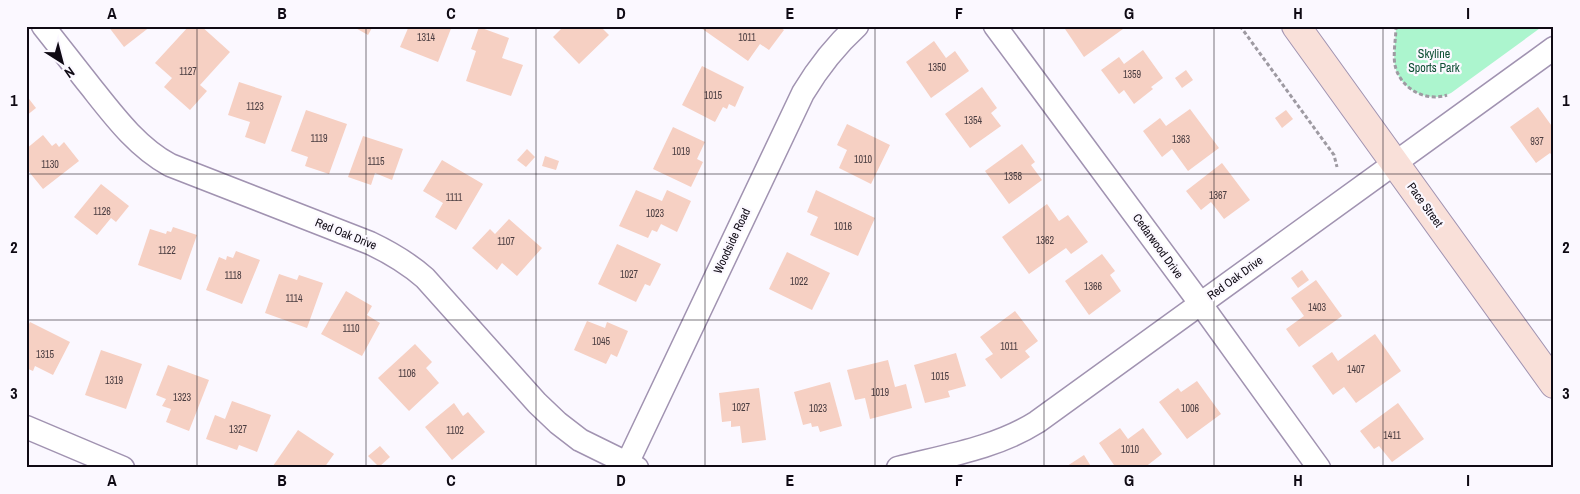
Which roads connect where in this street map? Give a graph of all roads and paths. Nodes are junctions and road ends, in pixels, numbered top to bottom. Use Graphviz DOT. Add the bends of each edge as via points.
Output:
graph roads {
  1 [pos="43,26"];
  2 [pos="857,26"];
  3 [pos="995,26"];
  4 [pos="1240,26"];
  5 [pos="1296,26"];
  6 [pos="1396,26"];
  7 [pos="1554,48"];
  8 [pos="1448,95"];
  9 [pos="1395,163"];
  10 [pos="1337,168"];
  11 [pos="1200,303"];
  12 [pos="1554,384"];
  13 [pos="26,426"];
  14 [pos="630,466"];
  15 [pos="123,468"];
  16 [pos="898,468"];
  17 [pos="1319,468"];
  1 -- 14 [label="street, Red Oak Drive" via="117,119 153,155 170,165 370,243 406,262 425,278 558,423 580,440"];
  2 -- 14 [label="street, Woodside Road" via="824,61 803,93"];
  3 -- 11 [label="street, Cedarwood Drive"];
  4 -- 10 [label="path" via="1334,155"];
  5 -- 9 [label="main road, Pace Street"];
  6 -- 8 [label="path" via="1395,63 1404,84 1427,97"];
  7 -- 9 [label="street, Red Oak Drive"];
  9 -- 11 [label="street, Red Oak Drive"];
  9 -- 12 [label="main road, Pace Street"];
  11 -- 16 [label="street, Red Oak Drive" via="1027,428 994,443"];
  11 -- 17 [label="street, Cedarwood Drive"];
  13 -- 15 [label="street"];
}
